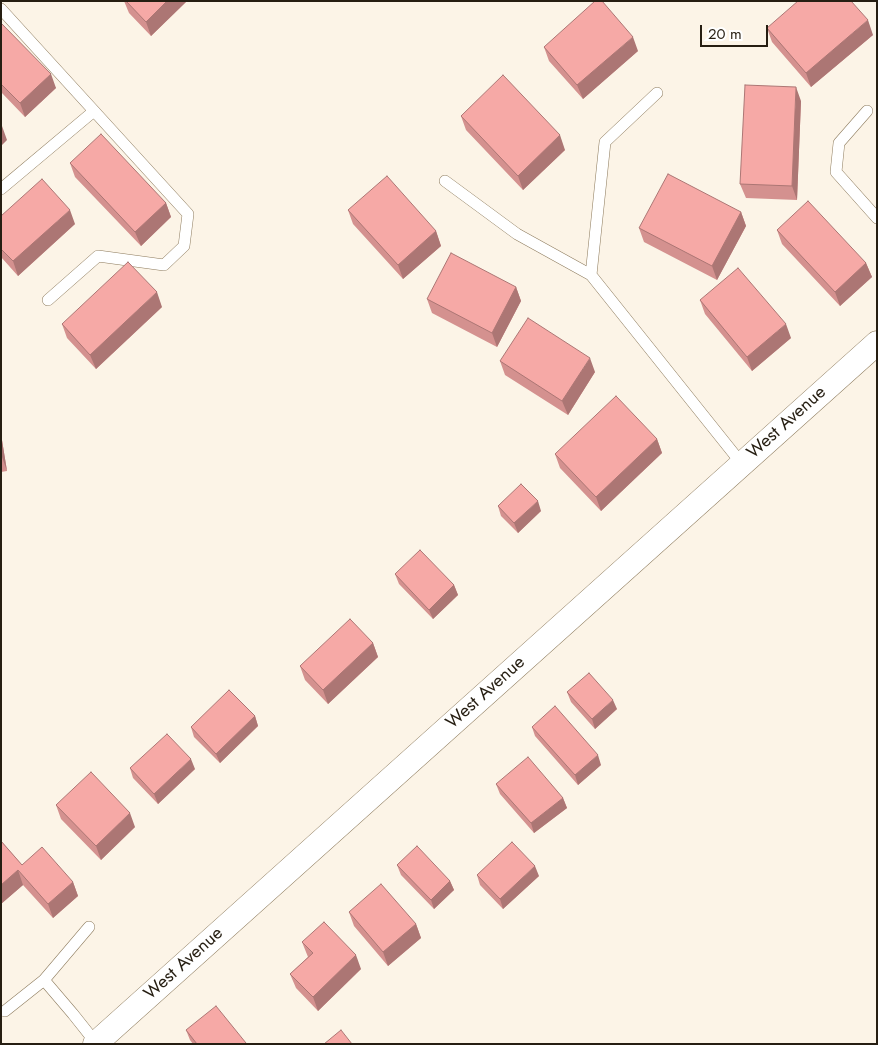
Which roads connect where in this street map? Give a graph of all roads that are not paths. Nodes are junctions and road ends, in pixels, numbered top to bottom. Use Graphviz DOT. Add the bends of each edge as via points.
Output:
graph roads {
  1 [pos="1,9"];
  2 [pos="657,93"];
  3 [pos="94,111"];
  4 [pos="867,111"];
  5 [pos="445,181"];
  6 [pos="1,189"];
  7 [pos="877,218"];
  8 [pos="591,275"];
  9 [pos="48,300"];
  10 [pos="877,343"];
  11 [pos="742,464"];
  12 [pos="89,927"];
  13 [pos="44,980"];
  14 [pos="5,1011"];
  15 [pos="96,1043"];
  1 -- 3 [label="lane"];
  2 -- 8 [label="lane" via="605,142"];
  3 -- 6 [label="lane"];
  3 -- 9 [label="lane" via="188,214 184,246 164,265 98,256"];
  4 -- 7 [label="lane" via="839,143 836,172"];
  5 -- 8 [label="lane" via="516,234"];
  8 -- 11 [label="lane"];
  10 -- 11 [label="street, West Avenue"];
  11 -- 15 [label="street, West Avenue"];
  12 -- 13 [label="lane"];
  13 -- 14 [label="lane"];
  13 -- 15 [label="lane"];
}
